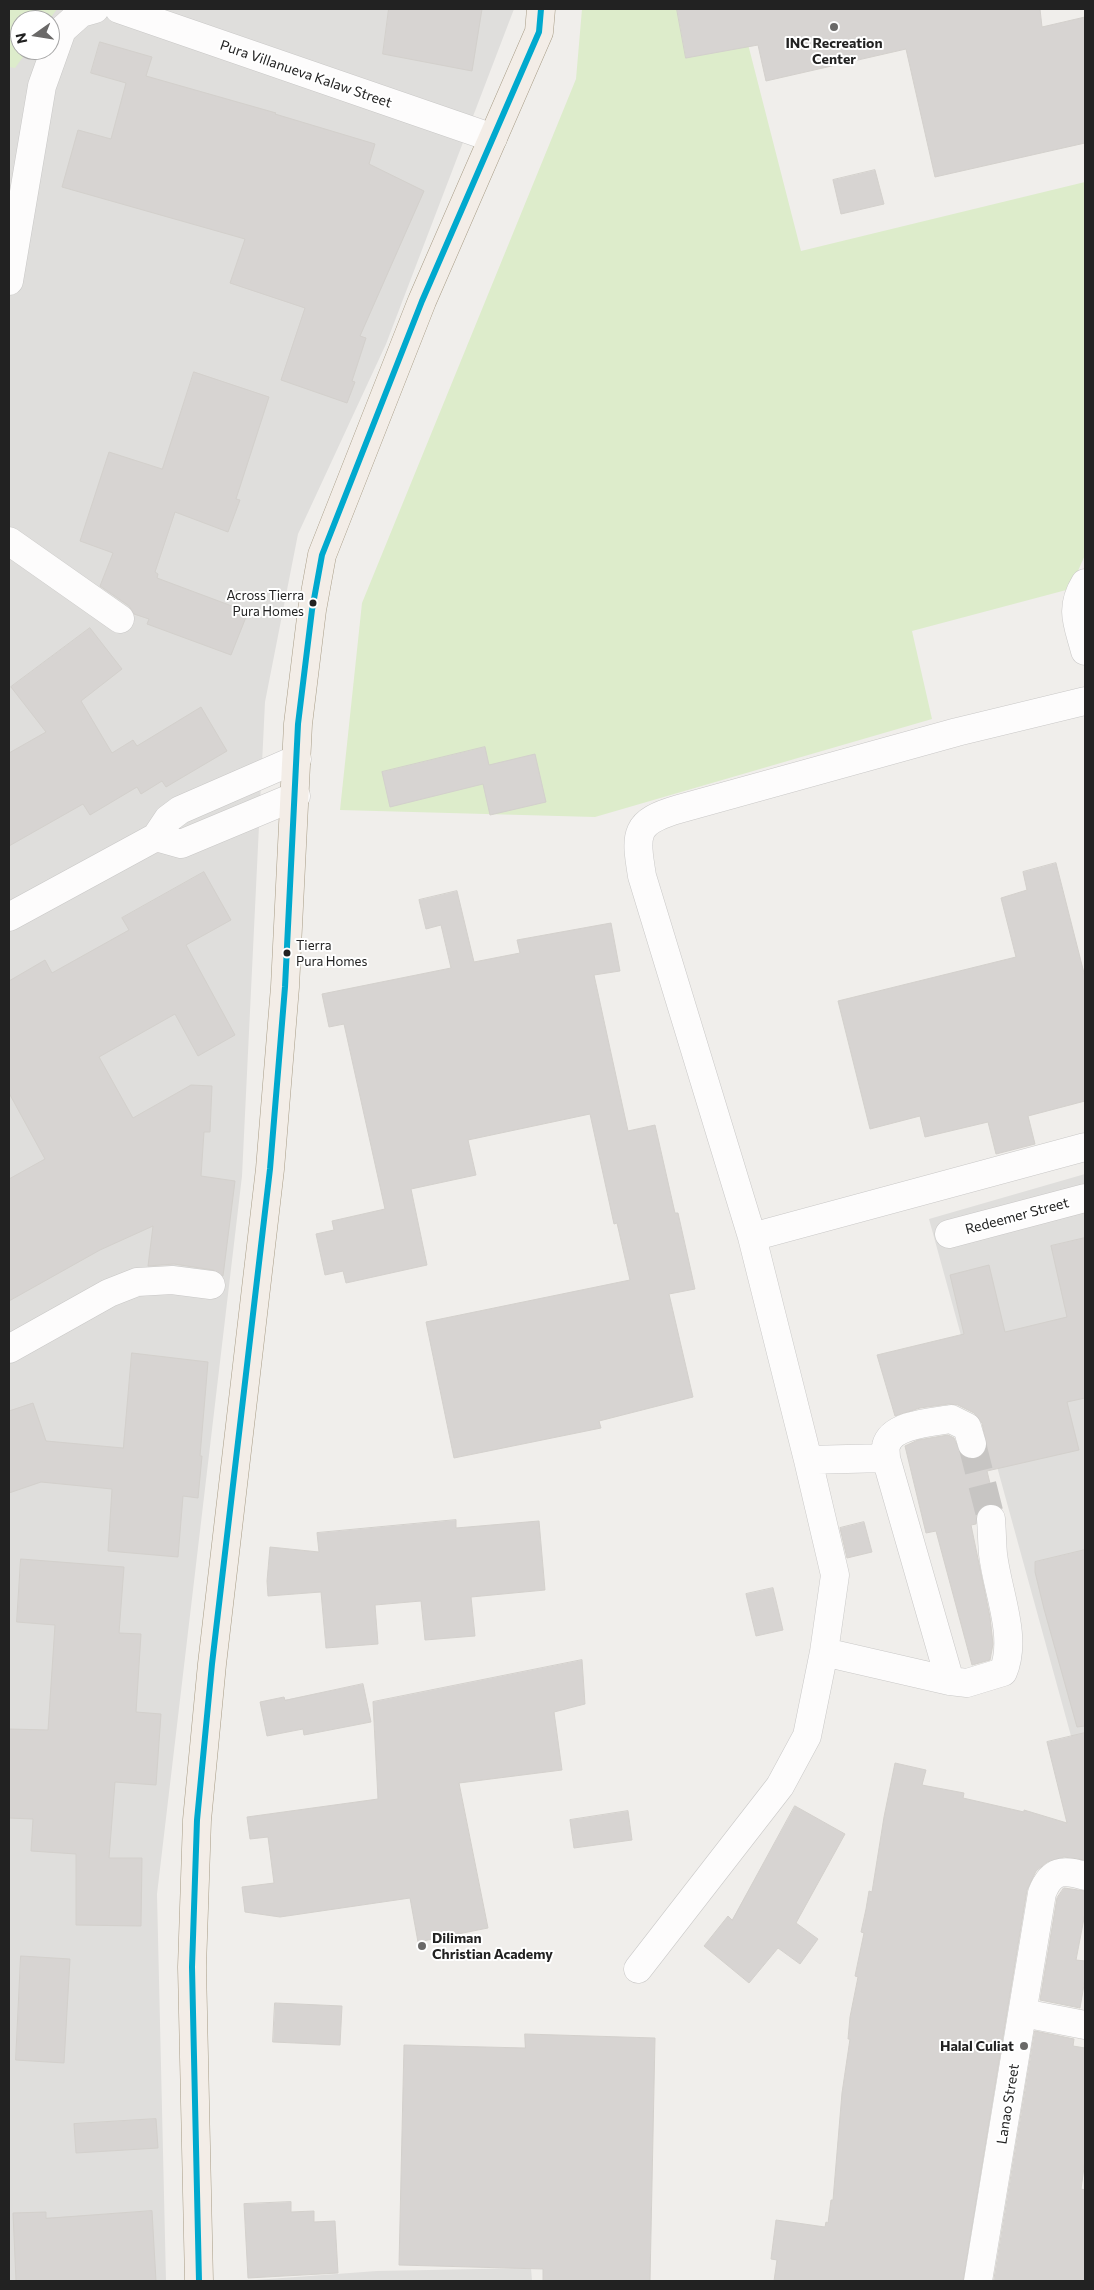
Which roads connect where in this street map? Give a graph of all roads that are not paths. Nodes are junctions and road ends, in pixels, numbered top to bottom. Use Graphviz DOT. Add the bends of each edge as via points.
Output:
graph roads {
  1 [pos="95,9"];
  2 [pos="118,9"];
  3 [pos="542,9"];
  4 [pos="493,138"];
  5 [pos="9,281"];
  6 [pos="9,541"];
  7 [pos="1085,583"];
  8 [pos="120,618"];
  9 [pos="1085,651"];
  10 [pos="1085,701"];
  11 [pos="297,759"];
  12 [pos="296,796"];
  13 [pos="156,837"];
  14 [pos="9,917"];
  15 [pos="1085,1147"];
  16 [pos="1085,1198"];
  17 [pos="949,1234"];
  18 [pos="752,1237"];
  19 [pos="211,1285"];
  20 [pos="9,1349"];
  21 [pos="972,1444"];
  22 [pos="886,1458"];
  23 [pos="808,1460"];
  24 [pos="991,1519"];
  25 [pos="824,1652"];
  26 [pos="950,1681"];
  27 [pos="1085,1876"];
  28 [pos="638,1968"];
  29 [pos="1023,2013"];
  30 [pos="1085,2025"];
  31 [pos="199,2281"];
  32 [pos="978,2281"];
  1 -- 5 [label="street" via="81,13 62,30 42,86"];
  2 -- 4 [label="street, Pura Villanueva Kalaw Street"];
  3 -- 4 [label="main road" via="539,32"];
  4 -- 11 [label="main road" via="422,301 322,555 298,724"];
  6 -- 8 [label="street"];
  7 -- 9 [label="street" via="1074,612"];
  10 -- 18 [label="street" via="957,732 660,814 643,825 637,844 642,876"];
  11 -- 12 [label="main road"];
  11 -- 13 [label="street" via="180,810 168,819"];
  12 -- 13 [label="street" via="181,844"];
  12 -- 31 [label="main road" via="270,1169 197,1820 192,1967"];
  13 -- 14 [label="street"];
  15 -- 18 [label="street"];
  16 -- 17 [label="street, Redeemer Street"];
  18 -- 23 [label="street"];
  19 -- 20 [label="street" via="172,1280 138,1282 109,1293"];
  21 -- 22 [label="street" via="966,1427 951,1419 899,1429 886,1446"];
  22 -- 23 [label="street"];
  22 -- 26 [label="street"];
  23 -- 25 [label="street" via="835,1575"];
  24 -- 26 [label="street" via="993,1554 1010,1644 1008,1659 1003,1672 967,1683"];
  25 -- 26 [label="street"];
  25 -- 28 [label="street" via="807,1736 780,1786"];
  27 -- 29 [label="street, Lanao Street" via="1072,1872 1057,1873 1047,1879"];
  29 -- 30 [label="street"];
  29 -- 32 [label="street, Lanao Street"];
}
